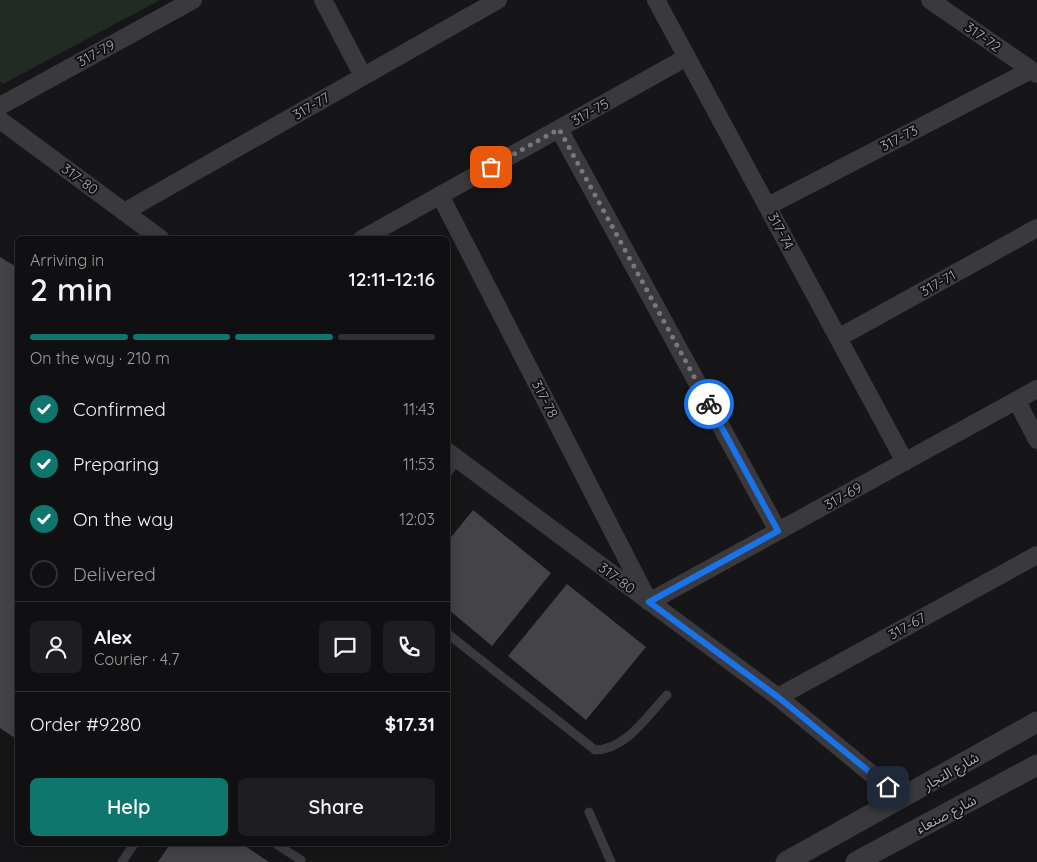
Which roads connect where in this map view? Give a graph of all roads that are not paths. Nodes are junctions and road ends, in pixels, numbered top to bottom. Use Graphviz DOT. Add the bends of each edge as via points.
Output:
graph roads {
  1 [pos="193,0"];
  2 [pos="323,0"];
  3 [pos="498,0"];
  4 [pos="656,0"];
  5 [pos="930,0"];
  6 [pos="687,57"];
  7 [pos="1034,72"];
  8 [pos="363,76"];
  9 [pos="0,106"];
  10 [pos="0,120"];
  11 [pos="559,129"];
  12 [pos="440,195"];
  13 [pos="768,206"];
  14 [pos="124,212"];
  15 [pos="1037,228"];
  16 [pos="157,236"];
  17 [pos="367,236"];
  18 [pos="838,338"];
  19 [pos="1037,389"];
  20 [pos="1017,400"];
  21 [pos="1037,440"];
  22 [pos="451,461"];
  23 [pos="905,462"];
  24 [pos="778,531"];
  25 [pos="1037,555"];
  26 [pos="649,602"];
  27 [pos="450,636"];
  28 [pos="667,695"];
  29 [pos="778,697"];
  30 [pos="1037,722"];
  31 [pos="1037,765"];
  32 [pos="902,798"];
  33 [pos="589,812"];
  34 [pos="133,846"];
  35 [pos="279,846"];
  36 [pos="122,862"];
  37 [pos="300,862"];
  38 [pos="611,862"];
  39 [pos="786,862"];
  40 [pos="856,862"];
  1 -- 9 [label="street, 317-79"];
  2 -- 8 [label="street"];
  3 -- 8 [label="street, 317-77"];
  4 -- 6 [label="street, 317-74"];
  5 -- 7 [label="street, 317-72"];
  6 -- 11 [label="street, 317-75"];
  6 -- 13 [label="street, 317-74"];
  7 -- 13 [label="street, 317-73"];
  8 -- 14 [label="street, 317-77"];
  10 -- 14 [label="street, 317-80"];
  11 -- 12 [label="street, 317-75"];
  11 -- 24 [label="street"];
  12 -- 17 [label="street, 317-75"];
  12 -- 26 [label="street, 317-78"];
  13 -- 18 [label="street, 317-74"];
  14 -- 16 [label="street, 317-80"];
  15 -- 18 [label="street, 317-71"];
  18 -- 23 [label="street, 317-74"];
  19 -- 20 [label="street, 317-69"];
  20 -- 21 [label="street"];
  20 -- 23 [label="street, 317-69"];
  22 -- 26 [label="street, 317-80"];
  23 -- 24 [label="street, 317-69"];
  24 -- 26 [label="street, 317-69"];
  25 -- 29 [label="street, 317-67"];
  26 -- 29 [label="street, 317-80"];
  27 -- 28 [label="lane" via="594,750 604,750 623,742"];
  29 -- 32 [label="street, 317-80"];
  30 -- 32 [label="street, شارع التجار"];
  31 -- 40 [label="street, شارع صنعاء"];
  32 -- 39 [label="street, شارع التجار"];
  33 -- 38 [label="lane"];
  34 -- 36 [label="lane"];
  35 -- 37 [label="lane"];
}
